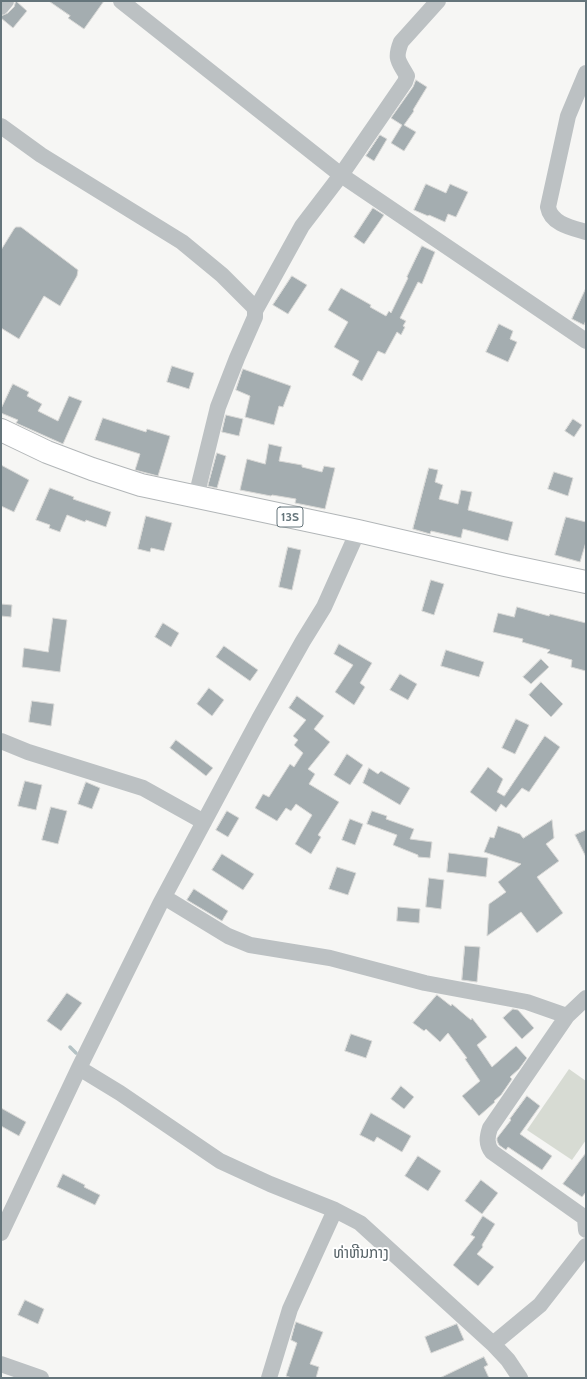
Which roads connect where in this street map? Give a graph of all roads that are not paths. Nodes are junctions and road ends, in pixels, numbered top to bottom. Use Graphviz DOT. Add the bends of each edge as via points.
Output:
graph roads {
  1 [pos="6,1"];
  2 [pos="121,1"];
  3 [pos="438,1"];
  4 [pos="1,6"];
  5 [pos="586,73"];
  6 [pos="1,126"];
  7 [pos="341,175"];
  8 [pos="586,232"];
  9 [pos="255,311"];
  10 [pos="586,341"];
  11 [pos="1,430"];
  12 [pos="1,445"];
  13 [pos="196,497"];
  14 [pos="355,538"];
  15 [pos="586,582"];
  16 [pos="586,595"];
  17 [pos="1,741"];
  18 [pos="204,822"];
  19 [pos="164,897"];
  20 [pos="586,998"];
  21 [pos="567,1016"];
  22 [pos="79,1068"];
  23 [pos="334,1210"];
  24 [pos="586,1222"];
  25 [pos="1,1234"];
  26 [pos="586,1246"];
  27 [pos="493,1344"];
  28 [pos="1,1364"];
  29 [pos="41,1378"];
  30 [pos="269,1378"];
  31 [pos="520,1378"];
  1 -- 4 [label="street"];
  2 -- 7 [label="street"];
  3 -- 7 [label="street" via="401,42 397,57 407,76 405,82"];
  5 -- 8 [label="street" via="568,116 548,207 553,218 562,224"];
  6 -- 9 [label="street" via="41,155 182,242 222,275 254,306"];
  7 -- 9 [label="street" via="302,226"];
  7 -- 10 [label="street"];
  9 -- 13 [label="street" via="255,317 218,407"];
  11 -- 13 [label="highway, 13S" via="47,452 92,469 141,485"];
  12 -- 14 [label="highway, 13S" via="40,464 99,484 193,509"];
  13 -- 14 [label="highway, 13S"];
  14 -- 15 [label="highway, 13S"];
  14 -- 16 [label="highway, 13S" via="502,579"];
  14 -- 18 [label="street" via="324,607 302,641"];
  17 -- 18 [label="street" via="143,788"];
  18 -- 19 [label="street"];
  19 -- 21 [label="street" via="228,936 250,945 330,958 425,983 527,1002"];
  19 -- 22 [label="street"];
  20 -- 21 [label="street"];
  21 -- 24 [label="street" via="490,1128 487,1141 492,1152"];
  22 -- 23 [label="street" via="220,1161"];
  22 -- 25 [label="street"];
  23 -- 27 [label="street" via="360,1223"];
  23 -- 30 [label="street" via="290,1309"];
  26 -- 27 [label="street" via="540,1305"];
  27 -- 31 [label="street"];
  28 -- 29 [label="street"];
}
